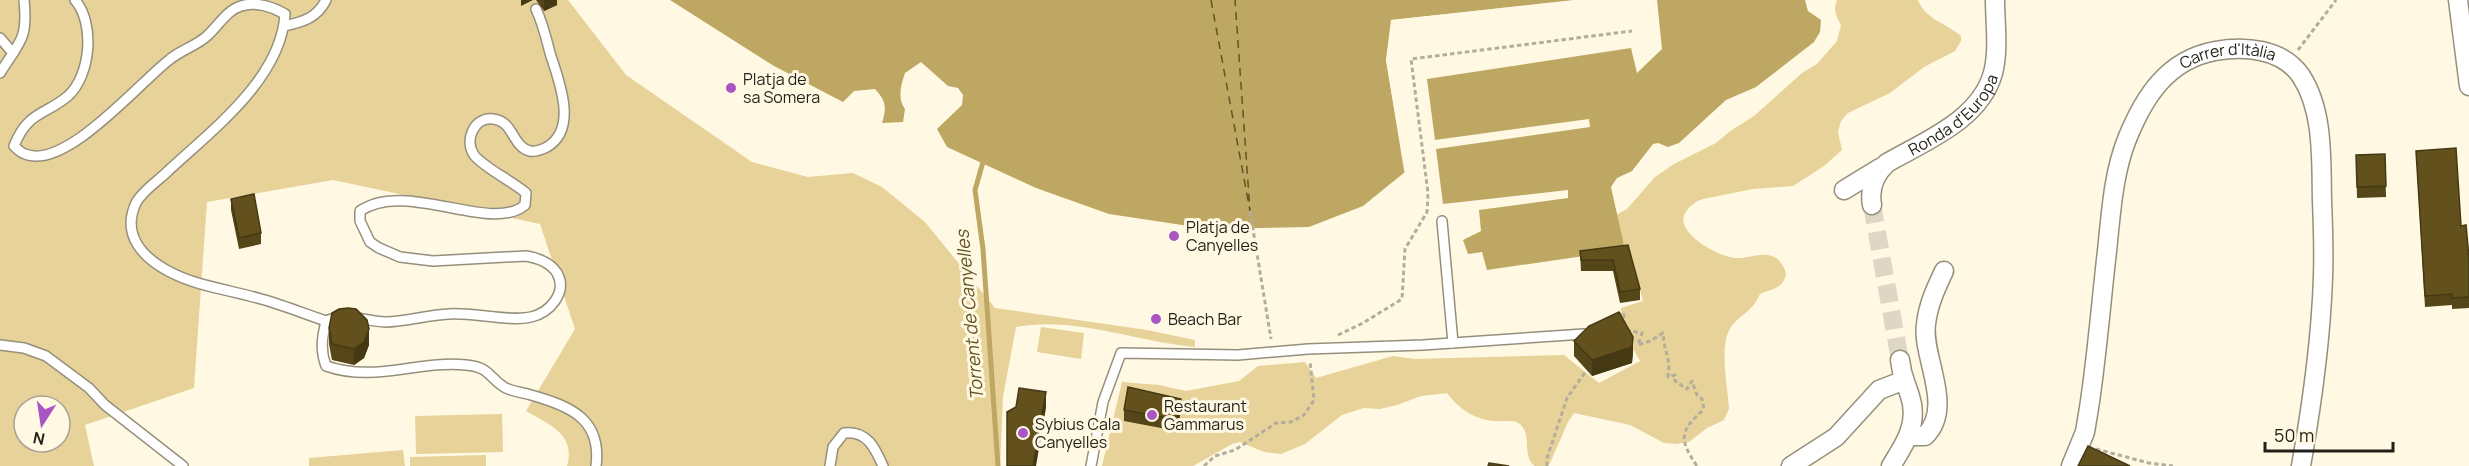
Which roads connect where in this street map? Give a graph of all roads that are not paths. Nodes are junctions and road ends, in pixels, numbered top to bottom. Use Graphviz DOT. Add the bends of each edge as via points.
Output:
graph roads {
  1 [pos="24,0"];
  2 [pos="75,0"];
  3 [pos="326,0"];
  4 [pos="1995,0"];
  5 [pos="2458,0"];
  6 [pos="536,9"];
  7 [pos="284,26"];
  8 [pos="0,38"];
  9 [pos="2467,46"];
  10 [pos="13,53"];
  11 [pos="0,73"];
  12 [pos="2469,86"];
  13 [pos="1880,168"];
  14 [pos="1844,189"];
  15 [pos="1872,206"];
  16 [pos="1442,221"];
  17 [pos="1944,271"];
  18 [pos="326,321"];
  19 [pos="1584,334"];
  20 [pos="1454,343"];
  21 [pos="0,345"];
  22 [pos="1900,360"];
  23 [pos="1902,381"];
  24 [pos="1909,436"];
  25 [pos="183,466"];
  26 [pos="596,466"];
  27 [pos="830,466"];
  28 [pos="883,466"];
  29 [pos="1091,466"];
  30 [pos="1791,466"];
  31 [pos="1891,466"];
  32 [pos="2071,466"];
  33 [pos="2301,466"];
  1 -- 10 [label="lane" via="27,23"];
  2 -- 7 [label="lane" via="82,8 88,31 81,77 68,95 40,111 24,127 14,146 24,154 46,155 78,140 168,60 198,43 239,6 275,9 285,14"];
  3 -- 7 [label="lane" via="311,18"];
  4 -- 13 [label="street, Ronda d'Europa" via="1996,57 1984,93 1949,128"];
  5 -- 9 [label="street"];
  6 -- 18 [label="lane" via="561,88 564,111 560,135 543,149 530,151 520,146 510,128 491,119 480,121 470,141 479,161 526,193 525,205 517,212 495,214 426,202 380,202 360,211 360,221 370,242 379,248 423,261 538,258 556,272 561,282 553,304 544,312 524,318 447,314 402,321 347,317"];
  7 -- 18 [label="lane" via="279,47 254,86 136,203 132,237 147,257 170,272"];
  8 -- 10 [label="lane"];
  9 -- 12 [label="street"];
  10 -- 11 [label="lane"];
  13 -- 14 [label="street, Ronda d'Europa"];
  13 -- 15 [label="street" via="1872,184"];
  16 -- 20 [label="lane"];
  17 -- 24 [label="street" via="1925,324 1937,389 1935,416 1925,436"];
  18 -- 26 [label="lane" via="321,343 326,366 362,374 463,364 487,370 505,387 560,405 589,424 594,434"];
  19 -- 20 [label="lane"];
  20 -- 29 [label="lane" via="1238,355 1120,353 1103,402"];
  21 -- 25 [label="lane" via="46,356"];
  22 -- 23 [label="street"];
  23 -- 24 [label="street" via="1913,406"];
  23 -- 30 [label="street" via="1879,390 1836,437"];
  24 -- 31 [label="street"];
  27 -- 28 [label="lane" via="833,447 844,433 852,432 873,444"];
  32 -- 33 [label="street, Carrer d'Itàlia" via="2085,432 2112,198 2126,142 2151,90 2172,68 2186,59 2234,48 2277,56 2288,63 2310,93 2318,125 2323,277 2314,393"];
}
